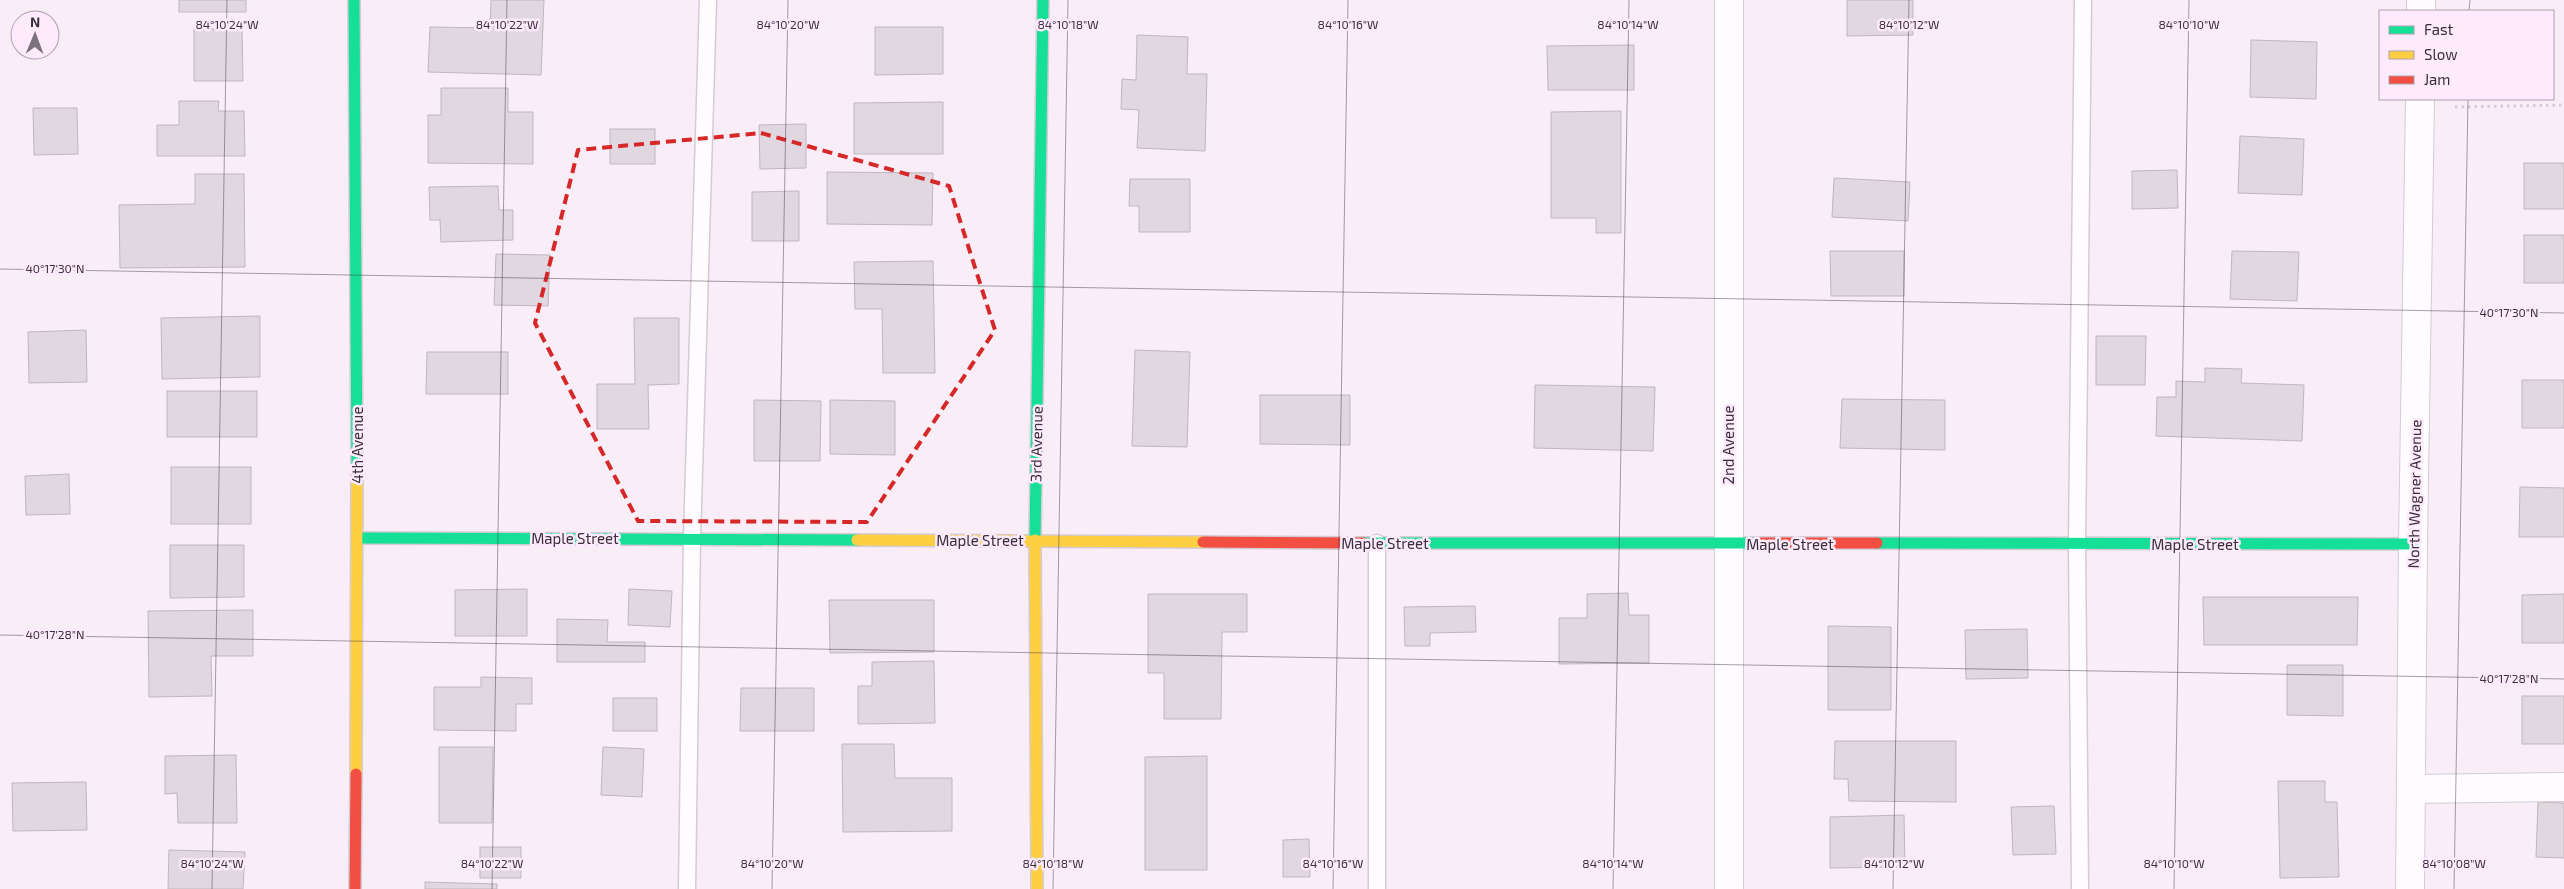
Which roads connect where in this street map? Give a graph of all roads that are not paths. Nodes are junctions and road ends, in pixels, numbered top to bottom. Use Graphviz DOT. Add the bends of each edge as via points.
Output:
graph roads {
  1 [pos="354,0"];
  2 [pos="708,0"];
  3 [pos="1043,0"];
  4 [pos="1730,0"];
  5 [pos="2083,0"];
  6 [pos="2420,103"];
  7 [pos="357,538"];
  8 [pos="692,539"];
  9 [pos="1035,540"];
  10 [pos="1377,543"];
  11 [pos="1728,544"];
  12 [pos="2077,544"];
  13 [pos="2413,544"];
  14 [pos="2564,787"];
  15 [pos="2411,789"];
  16 [pos="355,889"];
  17 [pos="687,889"];
  18 [pos="1037,889"];
  19 [pos="1377,889"];
  20 [pos="1729,889"];
  21 [pos="2080,889"];
  22 [pos="2410,889"];
  1 -- 7 [label="street, 4th Avenue"];
  2 -- 8 [label="lane"];
  3 -- 9 [label="street, 3rd Avenue"];
  4 -- 11 [label="street, 2nd Avenue"];
  5 -- 12 [label="lane"];
  6 -- 13 [label="street, North Wagner Avenue"];
  7 -- 8 [label="street, Maple Street"];
  7 -- 16 [label="street, 4th Avenue"];
  8 -- 9 [label="street, Maple Street"];
  8 -- 17 [label="lane"];
  9 -- 10 [label="street, Maple Street"];
  9 -- 18 [label="street, 3rd Avenue"];
  10 -- 11 [label="street, Maple Street"];
  10 -- 19 [label="lane"];
  11 -- 12 [label="street, Maple Street"];
  11 -- 20 [label="street, 2nd Avenue"];
  12 -- 13 [label="street, Maple Street"];
  12 -- 21 [label="lane"];
  13 -- 15 [label="street, North Wagner Avenue"];
  14 -- 15 [label="street"];
  15 -- 22 [label="street, North Wagner Avenue"];
}
